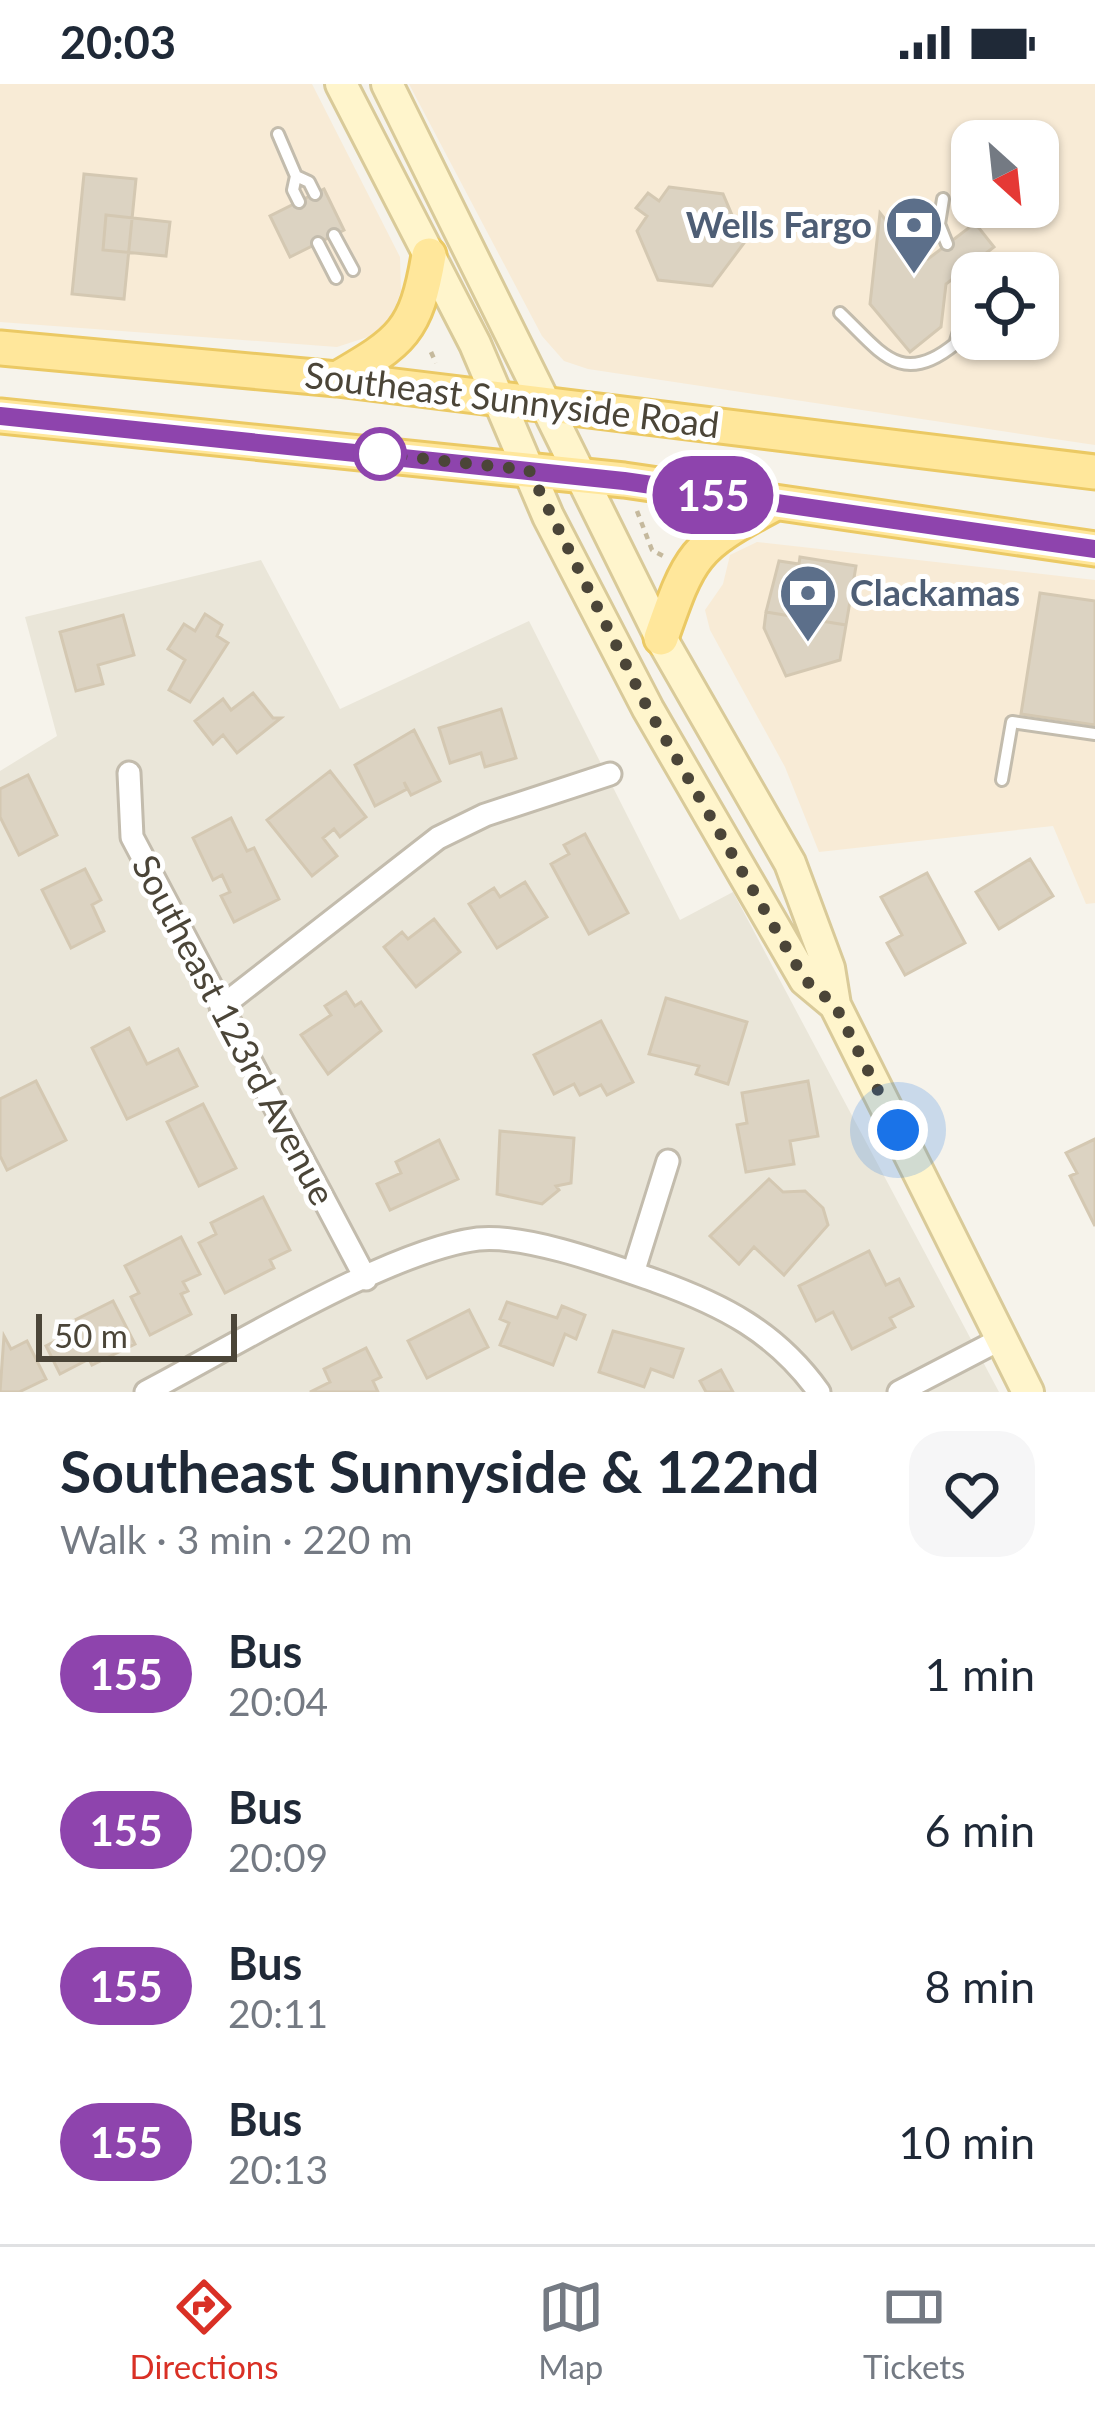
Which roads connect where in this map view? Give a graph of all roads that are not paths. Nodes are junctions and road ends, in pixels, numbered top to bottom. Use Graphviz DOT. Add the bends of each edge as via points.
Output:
graph roads {
  1 [pos="341,84"];
  2 [pos="387,84"];
  3 [pos="278,134"];
  4 [pos="296,176"];
  5 [pos="314,194"];
  6 [pos="943,200"];
  7 [pos="299,202"];
  8 [pos="334,235"];
  9 [pos="318,243"];
  10 [pos="947,244"];
  11 [pos="429,255"];
  12 [pos="352,270"];
  13 [pos="336,278"];
  14 [pos="841,313"];
  15 [pos="951,347"];
  16 [pos="0,348"];
  17 [pos="337,379"];
  18 [pos="498,398"];
  19 [pos="544,403"];
  20 [pos="0,416"];
  21 [pos="529,470"];
  22 [pos="1095,472"];
  23 [pos="579,476"];
  24 [pos="772,505"];
  25 [pos="1095,549"];
  26 [pos="661,638"];
  27 [pos="1095,734"];
  28 [pos="129,773"];
  29 [pos="610,774"];
  30 [pos="1002,780"];
  31 [pos="835,1005"];
  32 [pos="221,1007"];
  33 [pos="668,1162"];
  34 [pos="633,1273"];
  35 [pos="366,1279"];
  36 [pos="1001,1340"];
  37 [pos="146,1392"];
  38 [pos="819,1392"];
  39 [pos="899,1392"];
  40 [pos="1028,1392"];
  1 -- 11 [label="main road"];
  2 -- 19 [label="main road"];
  3 -- 4 [label="lane"];
  4 -- 5 [label="lane"];
  4 -- 7 [label="lane"];
  6 -- 10 [label="lane" via="939,224"];
  8 -- 12 [label="lane"];
  9 -- 13 [label="lane"];
  11 -- 17 [label="main road" via="408,332"];
  11 -- 18 [label="main road"];
  14 -- 15 [label="lane" via="902,366 919,367"];
  16 -- 17 [label="main road, Southeast Sunnyside Road"];
  17 -- 18 [label="main road, Southeast Sunnyside Road"];
  18 -- 19 [label="main road, Southeast Sunnyside Road"];
  18 -- 21 [label="main road"];
  19 -- 22 [label="main road, Southeast Sunnyside Road"];
  19 -- 23 [label="main road"];
  20 -- 21 [label="main road, Southeast Sunnyside Road"];
  21 -- 23 [label="main road, Southeast Sunnyside Road"];
  21 -- 31 [label="main road" via="648,709 805,980"];
  23 -- 24 [label="main road, Southeast Sunnyside Road"];
  23 -- 26 [label="main road"];
  24 -- 25 [label="main road, Southeast Sunnyside Road"];
  24 -- 26 [label="main road" via="696,554"];
  26 -- 31 [label="main road" via="790,863 830,968"];
  27 -- 30 [label="lane" via="1012,722"];
  28 -- 32 [label="street, Southeast 123rd Avenue" via="133,837"];
  29 -- 32 [label="street" via="438,838"];
  31 -- 36 [label="main road"];
  32 -- 35 [label="street, Southeast 123rd Avenue"];
  33 -- 34 [label="street"];
  34 -- 35 [label="street" via="482,1239 427,1251"];
  34 -- 38 [label="street" via="764,1330"];
  35 -- 37 [label="street"];
  36 -- 39 [label="street"];
  36 -- 40 [label="main road"];
}
